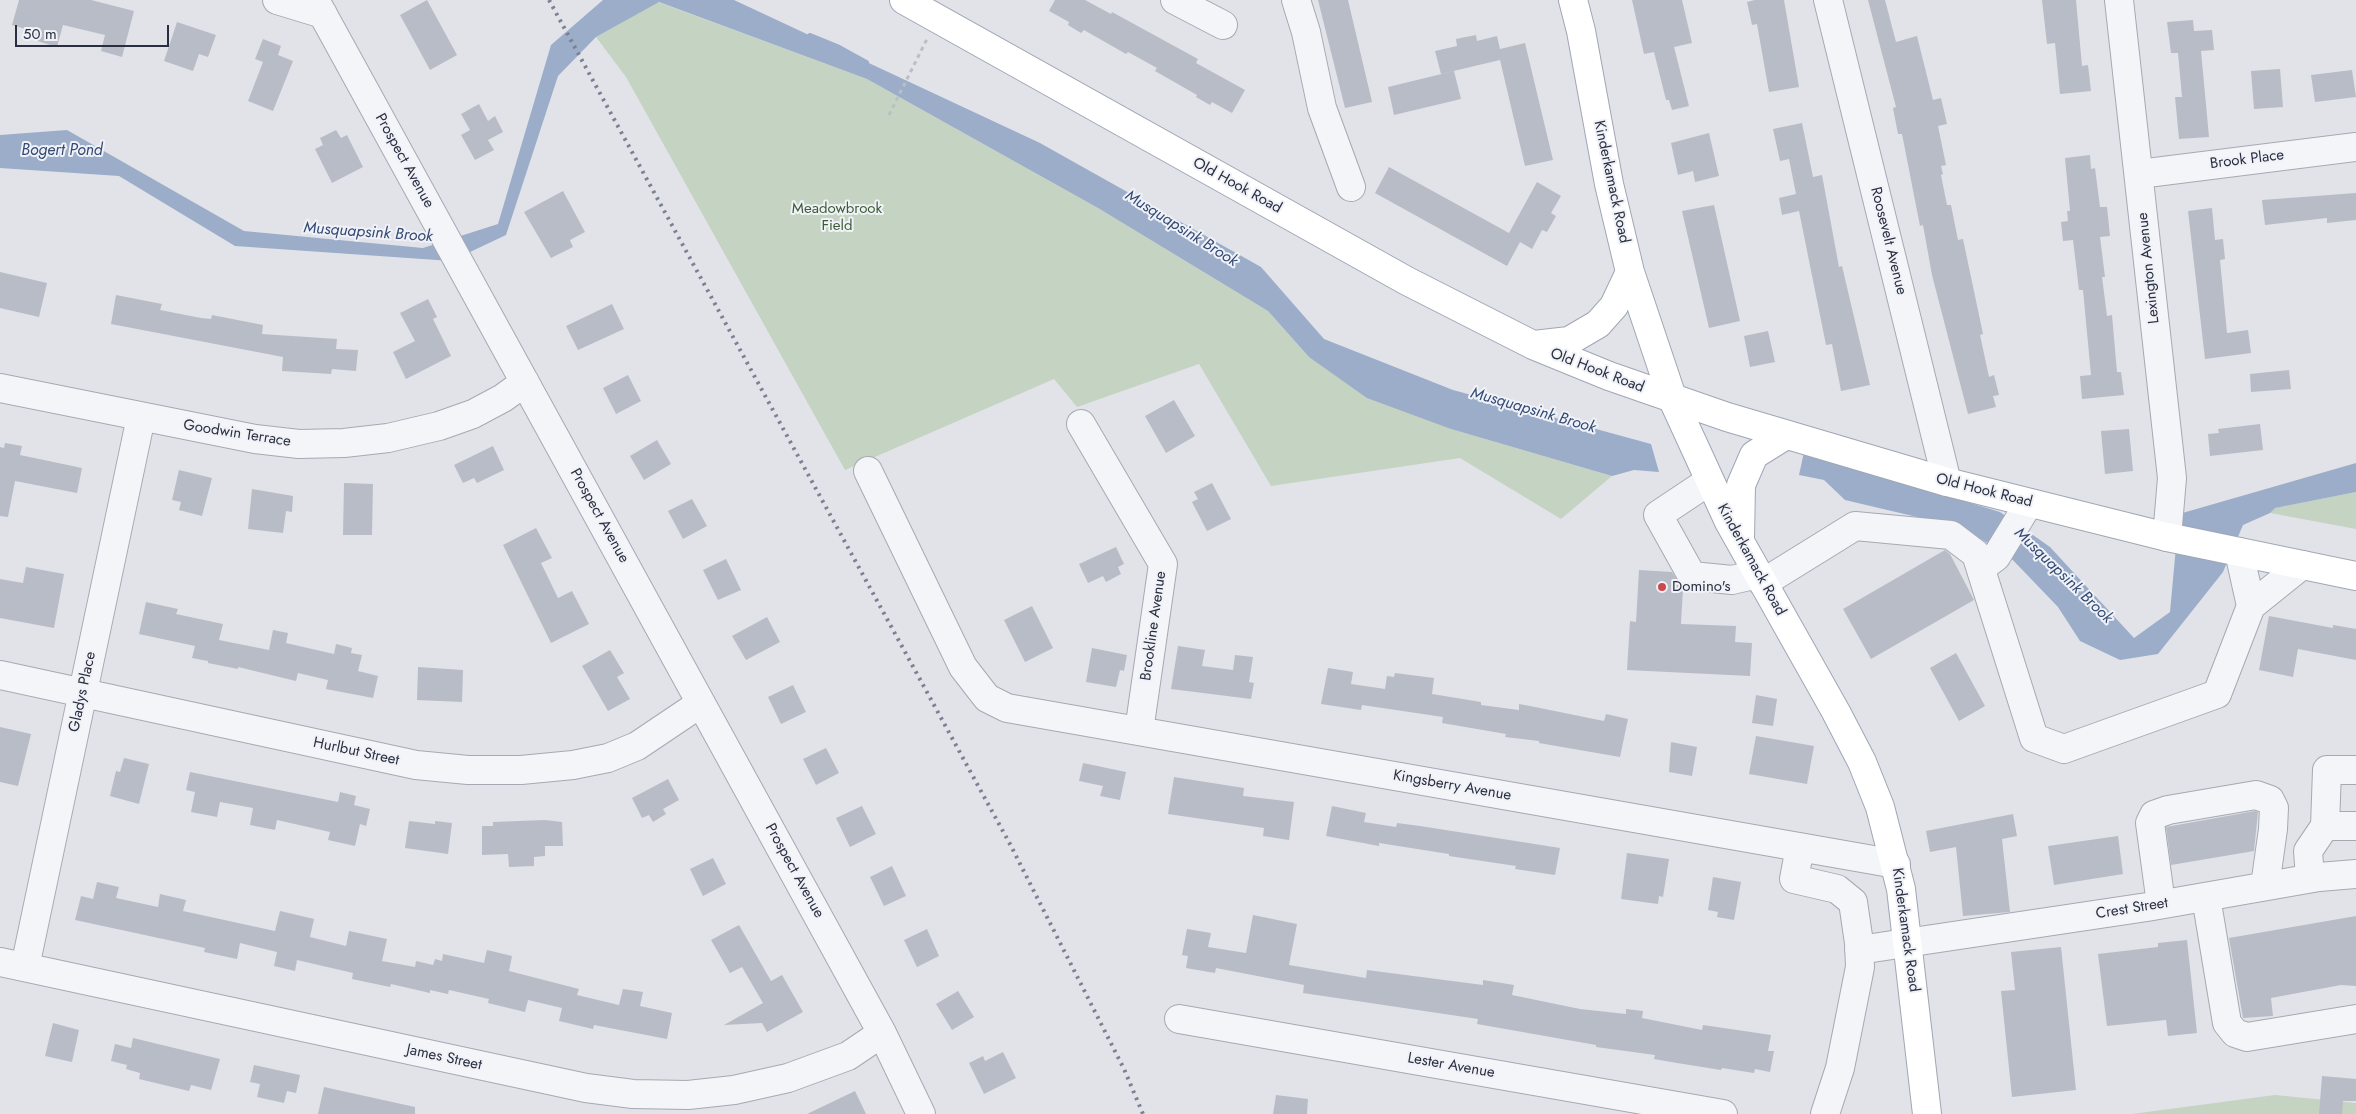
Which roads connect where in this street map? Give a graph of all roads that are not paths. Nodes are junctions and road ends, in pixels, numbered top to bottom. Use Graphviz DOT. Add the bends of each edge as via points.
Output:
graph roads {
  1 [pos="277,0"];
  2 [pos="904,0"];
  3 [pos="1175,0"];
  4 [pos="1296,0"];
  5 [pos="1573,0"];
  6 [pos="1828,0"];
  7 [pos="2120,0"];
  8 [pos="319,7"];
  9 [pos="1223,25"];
  10 [pos="2356,147"];
  11 [pos="2139,174"];
  12 [pos="1351,188"];
  13 [pos="1630,272"];
  14 [pos="1533,345"];
  15 [pos="525,382"];
  16 [pos="0,388"];
  17 [pos="1673,400"];
  18 [pos="141,417"];
  19 [pos="1081,424"];
  20 [pos="1786,435"];
  21 [pos="868,470"];
  22 [pos="1709,482"];
  23 [pos="1947,482"];
  24 [pos="2025,509"];
  25 [pos="2167,537"];
  26 [pos="1740,543"];
  27 [pos="2239,552"];
  28 [pos="1988,562"];
  29 [pos="2302,565"];
  30 [pos="2356,576"];
  31 [pos="1760,578"];
  32 [pos="2251,606"];
  33 [pos="0,675"];
  34 [pos="83,693"];
  35 [pos="701,704"];
  36 [pos="1139,731"];
  37 [pos="2356,770"];
  38 [pos="2325,826"];
  39 [pos="2356,826"];
  40 [pos="1800,847"];
  41 [pos="1896,864"];
  42 [pos="2356,874"];
  43 [pos="2310,878"];
  44 [pos="2265,886"];
  45 [pos="2206,896"];
  46 [pos="2162,904"];
  47 [pos="1909,944"];
  48 [pos="1859,950"];
  49 [pos="12,964"];
  50 [pos="2356,1018"];
  51 [pos="1179,1019"];
  52 [pos="882,1033"];
  53 [pos="921,1114"];
  54 [pos="1723,1114"];
  55 [pos="1825,1114"];
  56 [pos="1927,1114"];
  1 -- 8 [label="street"];
  2 -- 14 [label="main road, Old Hook Road" via="1407,281"];
  3 -- 9 [label="street"];
  4 -- 12 [label="street" via="1322,108"];
  5 -- 13 [label="main road, Kinderkamack Road" via="1582,30 1609,184"];
  6 -- 23 [label="street, Roosevelt Avenue"];
  7 -- 11 [label="street, Lexington Avenue"];
  8 -- 15 [label="street, Prospect Avenue"];
  10 -- 11 [label="street, Brook Place"];
  11 -- 25 [label="street, Lexington Avenue" via="2172,478"];
  13 -- 14 [label="main road" via="1614,306 1598,324 1569,341"];
  13 -- 17 [label="main road, Kinderkamack Road"];
  14 -- 17 [label="main road, Old Hook Road"];
  15 -- 18 [label="street, Goodwin Terrace" via="474,414 439,426 388,438 344,443 254,440"];
  15 -- 35 [label="street, Prospect Avenue"];
  16 -- 18 [label="street, Goodwin Terrace"];
  17 -- 20 [label="main road, Old Hook Road"];
  17 -- 22 [label="main road, Kinderkamack Road"];
  18 -- 34 [label="street, Gladys Place"];
  19 -- 36 [label="street, Brookline Avenue" via="1163,564"];
  20 -- 23 [label="main road, Old Hook Road"];
  20 -- 26 [label="main road" via="1754,455 1742,485"];
  21 -- 36 [label="street, Kingsberry Avenue" via="963,667 987,698 1007,708"];
  22 -- 26 [label="main road, Kinderkamack Road"];
  22 -- 31 [label="street" via="1658,514 1692,576 1732,580"];
  23 -- 24 [label="main road, Old Hook Road"];
  24 -- 25 [label="main road, Old Hook Road"];
  24 -- 28 [label="street"];
  25 -- 27 [label="main road, Old Hook Road"];
  26 -- 31 [label="main road, Kinderkamack Road"];
  27 -- 29 [label="main road, Old Hook Road"];
  27 -- 32 [label="street"];
  28 -- 31 [label="street" via="1951,535 1855,526"];
  28 -- 32 [label="street" via="2034,738 2064,749 2217,694"];
  29 -- 30 [label="main road, Old Hook Road"];
  29 -- 32 [label="street"];
  31 -- 41 [label="main road, Kinderkamack Road" via="1862,762 1880,806"];
  33 -- 34 [label="street, Hurlbut Street"];
  34 -- 35 [label="street, Hurlbut Street" via="416,764 468,770 521,770 608,758 645,742"];
  34 -- 49 [label="street, Gladys Place"];
  35 -- 52 [label="street, Prospect Avenue"];
  36 -- 40 [label="street, Kingsberry Avenue"];
  37 -- 38 [label="street" via="2327,770"];
  38 -- 39 [label="street"];
  38 -- 43 [label="street" via="2308,850"];
  40 -- 41 [label="street, Kingsberry Avenue"];
  40 -- 48 [label="street" via="1794,879 1837,889 1853,902"];
  41 -- 47 [label="main road, Kinderkamack Road"];
  42 -- 43 [label="street, Crest Street"];
  43 -- 44 [label="street, Crest Street"];
  44 -- 45 [label="street, Crest Street"];
  44 -- 46 [label="street" via="2274,808 2270,800 2256,795 2168,810 2154,815 2150,823"];
  45 -- 46 [label="street, Crest Street"];
  45 -- 50 [label="street" via="2227,1023 2235,1033 2247,1037"];
  46 -- 47 [label="street, Crest Street"];
  47 -- 48 [label="street, Crest Street"];
  47 -- 56 [label="main road, Kinderkamack Road"];
  48 -- 55 [label="street" via="1860,967 1840,1068"];
  49 -- 52 [label="street, James Street" via="586,1088 633,1094 688,1095 734,1090 788,1078 848,1056"];
  51 -- 54 [label="street, Lester Avenue"];
  52 -- 53 [label="street, Prospect Avenue"];
}
